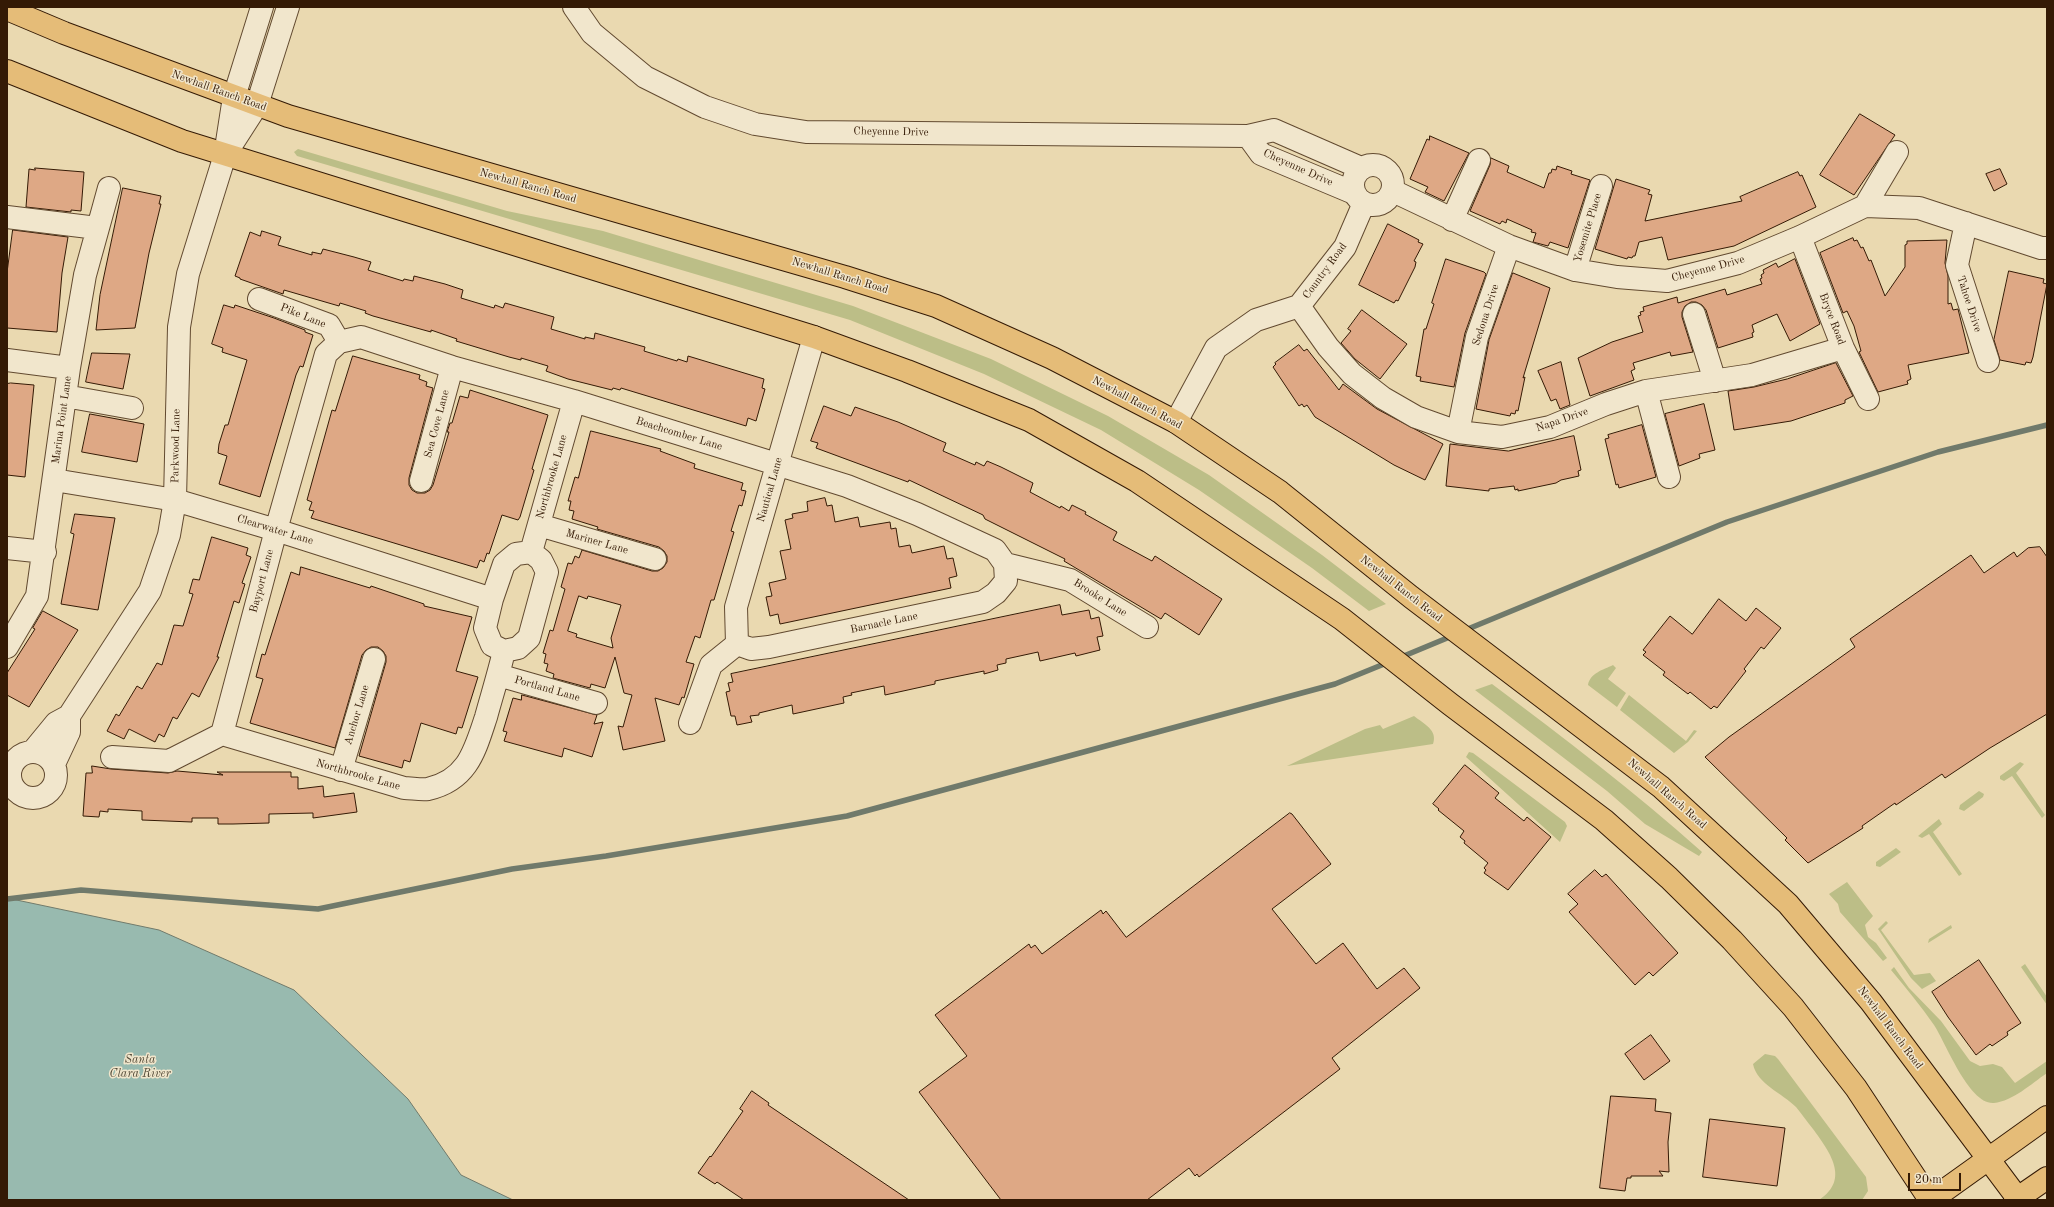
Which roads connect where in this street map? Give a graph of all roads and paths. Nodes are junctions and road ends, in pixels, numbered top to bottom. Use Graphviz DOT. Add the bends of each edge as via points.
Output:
graph roads {
  1 [pos="262,7"];
  2 [pos="288,7"];
  3 [pos="574,7"];
  4 [pos="7,9"];
  5 [pos="7,71"];
  6 [pos="234,98"];
  7 [pos="257,105"];
  8 [pos="1248,136"];
  9 [pos="1897,152"];
  10 [pos="225,155"];
  11 [pos="1479,160"];
  12 [pos="1361,168"];
  13 [pos="1601,186"];
  14 [pos="108,188"];
  15 [pos="1393,191"];
  16 [pos="1359,198"];
  17 [pos="1865,206"];
  18 [pos="7,218"];
  19 [pos="1452,220"];
  20 [pos="1966,223"];
  21 [pos="97,228"];
  22 [pos="1800,237"];
  23 [pos="1510,246"];
  24 [pos="2047,248"];
  25 [pos="1575,270"];
  26 [pos="259,299"];
  27 [pos="1299,306"];
  28 [pos="1694,314"];
  29 [pos="814,337"];
  30 [pos="339,342"];
  31 [pos="1843,348"];
  32 [pos="7,360"];
  33 [pos="1988,360"];
  34 [pos="452,367"];
  35 [pos="69,368"];
  36 [pos="1715,381"];
  37 [pos="1646,391"];
  38 [pos="65,396"];
  39 [pos="1868,399"];
  40 [pos="574,401"];
  41 [pos="132,408"];
  42 [pos="1176,422"];
  43 [pos="1458,432"];
  44 [pos="777,464"];
  45 [pos="1669,477"];
  46 [pos="54,480"];
  47 [pos="421,480"];
  48 [pos="175,500"];
  49 [pos="539,525"];
  50 [pos="276,530"];
  51 [pos="7,548"];
  52 [pos="45,552"];
  53 [pos="531,552"];
  54 [pos="655,559"];
  55 [pos="1005,564"];
  56 [pos="492,599"];
  57 [pos="1147,627"];
  58 [pos="738,644"];
  59 [pos="7,647"];
  60 [pos="504,651"];
  61 [pos="374,659"];
  62 [pos="498,675"];
  63 [pos="596,703"];
  64 [pos="70,716"];
  65 [pos="690,723"];
  66 [pos="222,734"];
  67 [pos="20,752"];
  68 [pos="112,757"];
  69 [pos="54,764"];
  70 [pos="341,770"];
  71 [pos="8,773"];
  72 [pos="2047,1117"];
  73 [pos="1989,1158"];
  74 [pos="2047,1178"];
  75 [pos="2017,1199"];
  76 [pos="1931,1200"];
  1 -- 6 [label="street"];
  2 -- 7 [label="street"];
  3 -- 8 [label="street, Cheyenne Drive" via="592,33 645,78 705,107 755,124 806,132"];
  4 -- 6 [label="main road, Newhall Ranch Road"];
  5 -- 10 [label="main road" via="182,141"];
  6 -- 7 [label="main road, Newhall Ranch Road"];
  6 -- 10 [label="street"];
  7 -- 10 [label="street"];
  7 -- 42 [label="main road, Newhall Ranch Road" via="936,306 1052,358"];
  8 -- 12 [label="street, Cheyenne Drive" via="1274,130"];
  8 -- 16 [label="street, Cheyenne Drive" via="1261,154"];
  9 -- 17 [label="street"];
  10 -- 29 [label="main road"];
  10 -- 48 [label="street, Parkwood Lane" via="188,274 179,327"];
  11 -- 19 [label="street"];
  12 -- 15 [label="street" via="1373,164 1385,169 1393,179"];
  12 -- 16 [label="street" via="1353,179"];
  13 -- 25 [label="street, Yosemite Place"];
  14 -- 21 [label="street, Marina Point Lane"];
  15 -- 16 [label="street" via="1384,202 1371,206"];
  15 -- 19 [label="street, Cheyenne Drive"];
  16 -- 27 [label="street, Country Road" via="1345,247"];
  17 -- 20 [label="street, Cheyenne Drive" via="1919,208"];
  17 -- 22 [label="street, Cheyenne Drive"];
  18 -- 21 [label="street"];
  19 -- 23 [label="street, Cheyenne Drive"];
  20 -- 24 [label="street, Cheyenne Drive"];
  20 -- 33 [label="street, Tahoe Drive" via="1957,265"];
  21 -- 35 [label="street, Marina Point Lane" via="84,275"];
  22 -- 25 [label="street, Cheyenne Drive" via="1738,263 1668,281 1617,277"];
  22 -- 31 [label="street, Bryce Road"];
  23 -- 25 [label="street, Cheyenne Drive"];
  23 -- 43 [label="street, Sedona Drive" via="1477,338"];
  26 -- 30 [label="street, Pike Lane" via="329,325"];
  27 -- 42 [label="street, Country Road" via="1256,320 1216,348"];
  27 -- 43 [label="street, Napa Drive" via="1328,347 1352,374 1383,398 1416,418"];
  28 -- 36 [label="street"];
  29 -- 44 [label="street, Nautical Lane"];
  29 -- 76 [label="main road" via="1029,420 1137,481 1342,619 1604,820 1670,878 1732,940 1793,1007 1856,1088"];
  30 -- 34 [label="street, Beachcomber Lane" via="361,337"];
  30 -- 50 [label="street, Bayport Lane" via="326,354"];
  31 -- 36 [label="street, Napa Drive" via="1752,375"];
  31 -- 39 [label="street, Bryce Road"];
  32 -- 35 [label="street"];
  34 -- 40 [label="street, Beachcomber Lane"];
  34 -- 47 [label="street, Sea Cove Lane"];
  35 -- 38 [label="street, Marina Point Lane"];
  36 -- 37 [label="street, Napa Drive"];
  37 -- 43 [label="street, Napa Drive" via="1550,427 1502,437"];
  37 -- 45 [label="street"];
  38 -- 41 [label="street"];
  38 -- 46 [label="street, Marina Point Lane"];
  40 -- 44 [label="street, Beachcomber Lane"];
  40 -- 49 [label="street, Northbrooke Lane"];
  42 -- 73 [label="main road, Newhall Ranch Road" via="1280,492 1411,597 1661,787 1788,904 1871,1002"];
  44 -- 55 [label="street, Beachcomber Lane" via="847,486 917,514 995,550"];
  44 -- 58 [label="street, Nautical Lane" via="736,607"];
  46 -- 48 [label="street, Clearwater Lane"];
  46 -- 52 [label="street, Marina Point Lane"];
  48 -- 50 [label="street, Clearwater Lane"];
  48 -- 64 [label="street, Parkwood Lane" via="169,535 150,591"];
  49 -- 53 [label="street, Northbrooke Lane"];
  49 -- 54 [label="street, Mariner Lane"];
  50 -- 56 [label="street, Clearwater Lane"];
  50 -- 66 [label="street, Bayport Lane"];
  51 -- 52 [label="street"];
  52 -- 59 [label="street, Marina Point Lane" via="37,596"];
  53 -- 56 [label="street" via="516,554 504,564"];
  53 -- 60 [label="street" via="541,560 547,572 529,638 518,648"];
  55 -- 57 [label="street, Brooke Lane" via="1070,580"];
  55 -- 58 [label="street, Barnacle Lane" via="1006,580 996,593 983,602 769,647 751,649"];
  56 -- 60 [label="street" via="485,628 492,645"];
  58 -- 65 [label="street" via="710,664"];
  60 -- 62 [label="street, Northbrooke Lane"];
  61 -- 70 [label="street, Anchor Lane"];
  62 -- 63 [label="street, Portland Lane"];
  62 -- 70 [label="street, Northbrooke Lane" via="474,754 464,769 449,781 428,789 404,788"];
  64 -- 67 [label="street, Parkwood Lane"];
  64 -- 69 [label="street, Parkwood Lane" via="69,732"];
  66 -- 68 [label="street" via="169,761"];
  66 -- 70 [label="street, Northbrooke Lane"];
  67 -- 69 [label="street" via="46,755"];
  67 -- 71 [label="street"];
  69 -- 71 [label="street" via="57,772 54,787 42,797 34,799 19,794"];
  72 -- 73 [label="main road"];
  73 -- 75 [label="main road, Newhall Ranch Road"];
  73 -- 76 [label="main road"];
  74 -- 75 [label="main road"];
}
